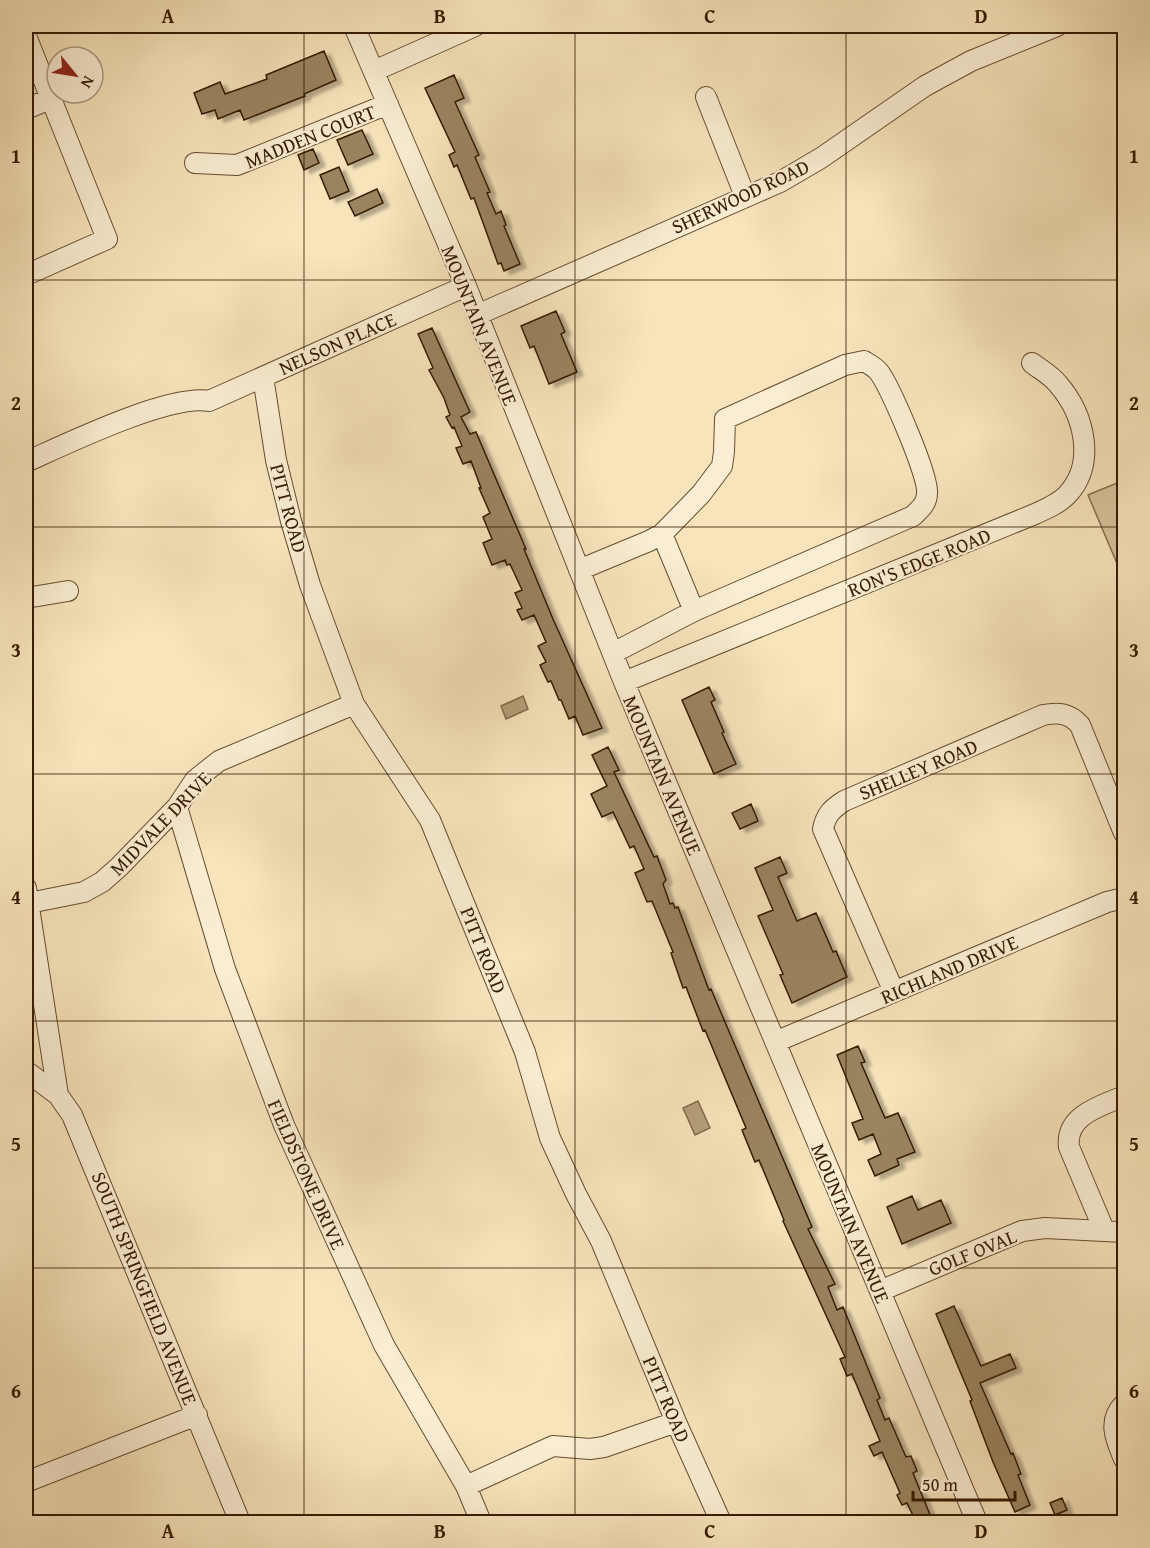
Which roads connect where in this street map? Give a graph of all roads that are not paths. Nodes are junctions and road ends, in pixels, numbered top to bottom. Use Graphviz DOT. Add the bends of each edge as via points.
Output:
graph roads {
  1 [pos="354,26"];
  2 [pos="475,26"];
  3 [pos="1057,26"];
  4 [pos="26,36"];
  5 [pos="374,71"];
  6 [pos="45,81"];
  7 [pos="706,98"];
  8 [pos="45,101"];
  9 [pos="388,104"];
  10 [pos="55,105"];
  11 [pos="26,109"];
  12 [pos="195,163"];
  13 [pos="745,196"];
  14 [pos="26,275"];
  15 [pos="466,286"];
  16 [pos="477,315"];
  17 [pos="1032,363"];
  18 [pos="263,377"];
  19 [pos="26,462"];
  20 [pos="662,534"];
  21 [pos="579,570"];
  22 [pos="68,591"];
  23 [pos="26,598"];
  24 [pos="694,611"];
  25 [pos="613,653"];
  26 [pos="624,682"];
  27 [pos="354,704"];
  28 [pos="177,807"];
  29 [pos="1125,833"];
  30 [pos="27,895"];
  31 [pos="1125,897"];
  32 [pos="894,992"];
  33 [pos="33,997"];
  34 [pos="775,1042"];
  35 [pos="26,1071"];
  36 [pos="58,1095"];
  37 [pos="1125,1096"];
  38 [pos="1104,1230"];
  39 [pos="1125,1232"];
  40 [pos="880,1291"];
  41 [pos="1125,1404"];
  42 [pos="197,1415"];
  43 [pos="676,1422"];
  44 [pos="1125,1459"];
  45 [pos="26,1482"];
  46 [pos="466,1486"];
  47 [pos="240,1522"];
  48 [pos="481,1522"];
  49 [pos="721,1522"];
  50 [pos="977,1522"];
  1 -- 5 [label="street, MOUNTAIN AVENUE"];
  2 -- 5 [label="street"];
  3 -- 13 [label="street, SHERWOOD ROAD" via="971,61 925,86 821,158 780,182"];
  4 -- 6 [label="street"];
  5 -- 9 [label="street, MOUNTAIN AVENUE"];
  7 -- 13 [label="street"];
  8 -- 11 [label="street"];
  9 -- 12 [label="street, MADDEN COURT" via="237,165"];
  9 -- 15 [label="street, MOUNTAIN AVENUE"];
  10 -- 14 [label="street" via="107,239"];
  13 -- 16 [label="street, SHERWOOD ROAD"];
  15 -- 16 [label="street, MOUNTAIN AVENUE"];
  15 -- 18 [label="street, NELSON PLACE"];
  16 -- 21 [label="street, MOUNTAIN AVENUE"];
  17 -- 26 [label="street, RON'S EDGE ROAD" via="1064,391 1083,434 1084,465 1066,495 1053,506"];
  18 -- 19 [label="street, NELSON PLACE" via="209,401 170,405 89,434"];
  18 -- 27 [label="street, PITT ROAD" via="276,460 291,521"];
  20 -- 21 [label="street"];
  20 -- 24 [label="street"];
  20 -- 24 [label="street" via="722,466 725,419 845,365 864,361 878,369 924,473 928,493 924,505 913,516"];
  21 -- 25 [label="street, MOUNTAIN AVENUE"];
  22 -- 23 [label="street"];
  24 -- 25 [label="street"];
  25 -- 26 [label="street, MOUNTAIN AVENUE"];
  26 -- 34 [label="street, MOUNTAIN AVENUE"];
  27 -- 28 [label="street, MIDVALE DRIVE" via="219,761 195,780"];
  27 -- 43 [label="street, PITT ROAD" via="430,820 525,1052 550,1138 601,1241"];
  28 -- 30 [label="street, MIDVALE DRIVE" via="102,882 84,892"];
  28 -- 46 [label="street, FIELDSTONE DRIVE" via="225,969 284,1125 384,1345"];
  29 -- 32 [label="street, SHELLEY ROAD" via="1080,725 1061,713 1043,715 856,795 830,811 823,829"];
  30 -- 33 [label="street"];
  31 -- 32 [label="street, RICHLAND DRIVE"];
  32 -- 34 [label="street, RICHLAND DRIVE"];
  33 -- 36 [label="street"];
  34 -- 40 [label="street, MOUNTAIN AVENUE"];
  35 -- 36 [label="street, SOUTH SPRINGFIELD AVENUE"];
  36 -- 42 [label="street, SOUTH SPRINGFIELD AVENUE" via="82,1137"];
  37 -- 38 [label="street" via="1081,1117 1070,1133 1069,1148"];
  38 -- 39 [label="street, GOLF OVAL"];
  38 -- 40 [label="street, GOLF OVAL" via="1022,1231"];
  40 -- 50 [label="street, MOUNTAIN AVENUE"];
  41 -- 44 [label="street" via="1113,1426"];
  42 -- 45 [label="street"];
  42 -- 47 [label="street, SOUTH SPRINGFIELD AVENUE"];
  43 -- 46 [label="street" via="604,1448 553,1446"];
  43 -- 49 [label="street, PITT ROAD"];
  46 -- 48 [label="street, FIELDSTONE DRIVE"];
}
